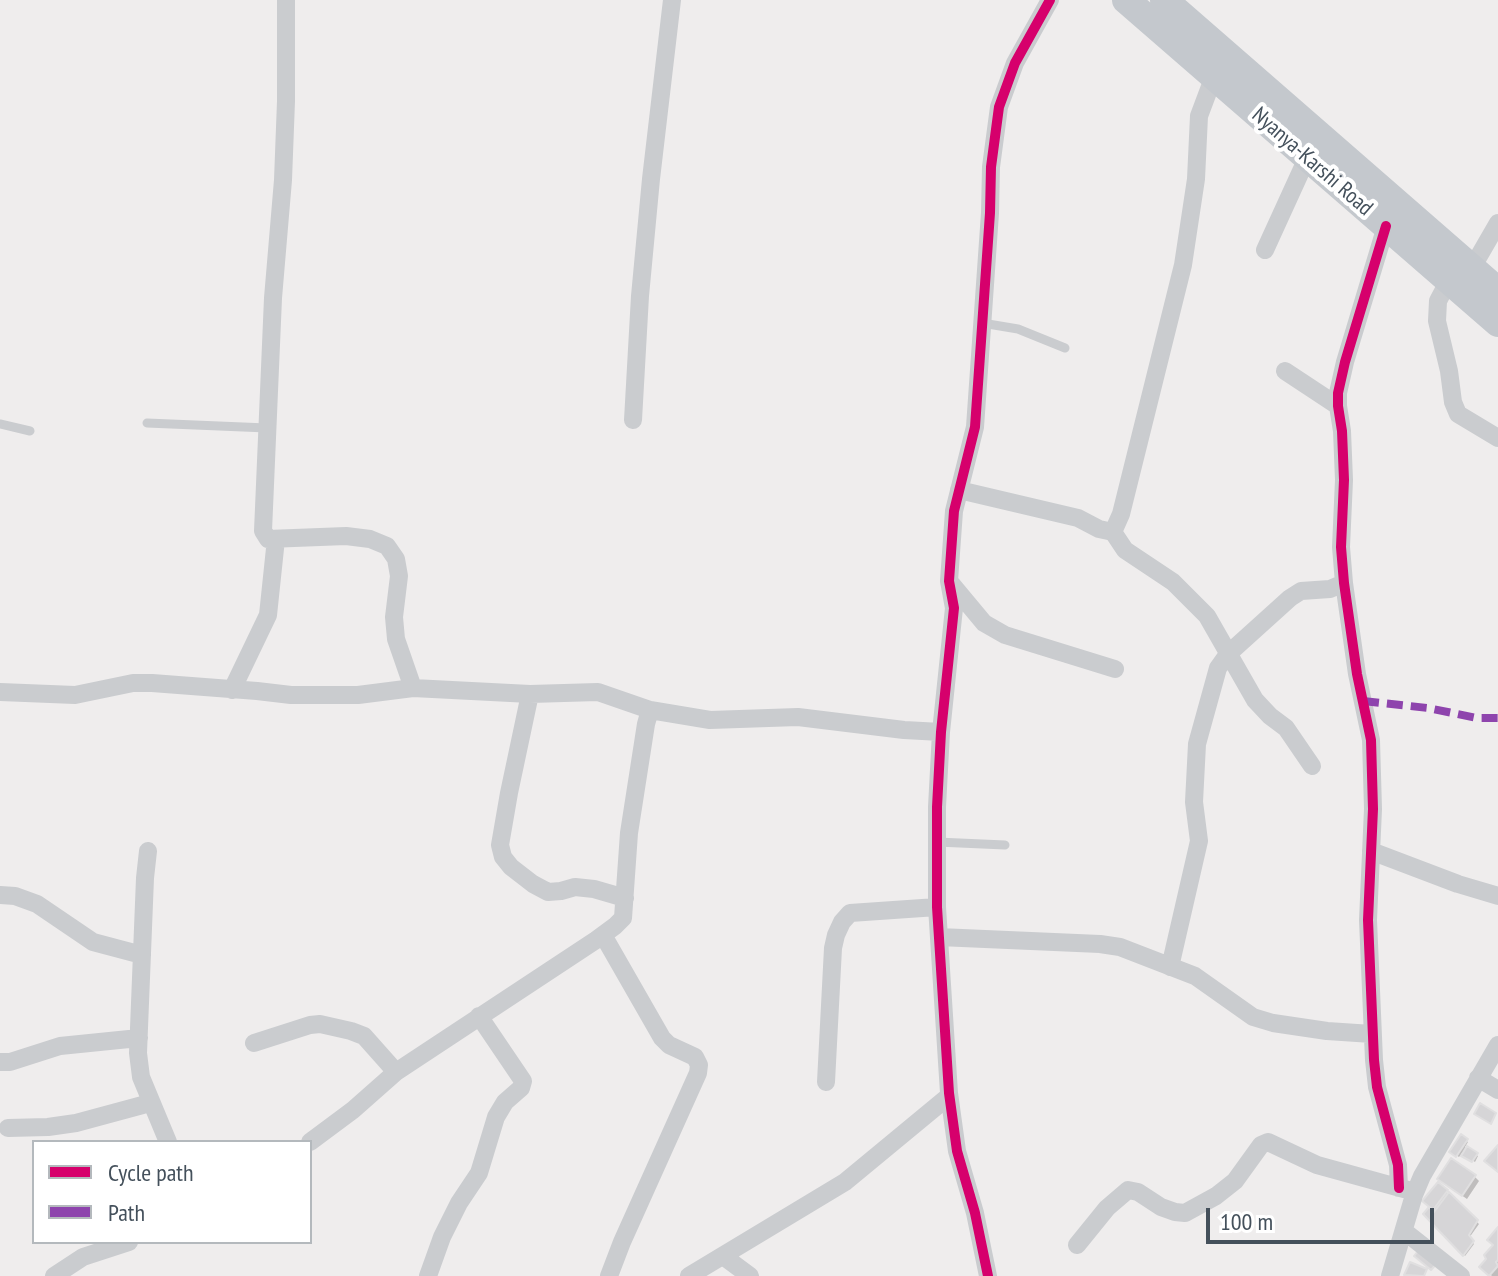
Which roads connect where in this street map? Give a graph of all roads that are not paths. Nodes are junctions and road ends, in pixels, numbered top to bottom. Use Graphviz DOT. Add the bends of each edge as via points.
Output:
graph roads {
  1 [pos="286,0"];
  2 [pos="672,0"];
  3 [pos="1050,0"];
  4 [pos="1126,0"];
  5 [pos="1164,0"];
  6 [pos="1214,76"];
  7 [pos="1307,158"];
  8 [pos="1498,223"];
  9 [pos="1386,226"];
  10 [pos="1265,250"];
  11 [pos="1460,274"];
  12 [pos="1498,291"];
  13 [pos="982,323"];
  14 [pos="1498,323"];
  15 [pos="1065,348"];
  16 [pos="1285,371"];
  17 [pos="1338,406"];
  18 [pos="633,420"];
  19 [pos="147,423"];
  20 [pos="0,424"];
  21 [pos="267,428"];
  22 [pos="30,431"];
  23 [pos="1498,438"];
  24 [pos="959,490"];
  25 [pos="1113,532"];
  26 [pos="276,539"];
  27 [pos="949,581"];
  28 [pos="1344,583"];
  29 [pos="1228,654"];
  30 [pos="1115,669"];
  31 [pos="413,688"];
  32 [pos="232,690"];
  33 [pos="0,692"];
  34 [pos="530,694"];
  35 [pos="650,710"];
  36 [pos="941,732"];
  37 [pos="1312,766"];
  38 [pos="937,842"];
  39 [pos="1005,845"];
  40 [pos="148,851"];
  41 [pos="1371,851"];
  42 [pos="0,895"];
  43 [pos="1498,896"];
  44 [pos="625,898"];
  45 [pos="937,907"];
  46 [pos="603,935"];
  47 [pos="939,937"];
  48 [pos="142,955"];
  49 [pos="1170,967"];
  50 [pos="479,1016"];
  51 [pos="1372,1034"];
  52 [pos="139,1038"];
  53 [pos="254,1043"];
  54 [pos="1498,1045"];
  55 [pos="0,1062"];
  56 [pos="396,1072"];
  57 [pos="1478,1078"];
  58 [pos="826,1082"];
  59 [pos="1498,1090"];
  60 [pos="949,1096"];
  61 [pos="150,1103"];
  62 [pos="8,1128"];
  63 [pos="167,1140"];
  64 [pos="312,1141"];
  65 [pos="1407,1190"];
  66 [pos="1404,1231"];
  67 [pos="123,1244"];
  68 [pos="1077,1245"];
  69 [pos="723,1256"];
  70 [pos="54,1276"];
  71 [pos="428,1276"];
  72 [pos="609,1276"];
  73 [pos="689,1276"];
  74 [pos="750,1276"];
  75 [pos="988,1276"];
  76 [pos="1390,1276"];
  77 [pos="1461,1276"];
  1 -- 21 [label="street" via="284,164"];
  2 -- 18 [label="street" via="640,296"];
  3 -- 13 [label="street" via="1015,63 999,107"];
  4 -- 6 [label="main road, Nyanya-Karshi Road"];
  5 -- 11 [label="main road, Nyanya-Karshi Road"];
  6 -- 7 [label="main road, Nyanya-Karshi Road"];
  6 -- 25 [label="street" via="1199,116 1183,265"];
  7 -- 9 [label="main road, Nyanya-Karshi Road"];
  7 -- 10 [label="street"];
  8 -- 11 [label="street"];
  9 -- 11 [label="main road, Nyanya-Karshi Road"];
  9 -- 17 [label="street" via="1345,362"];
  11 -- 12 [label="main road, Nyanya-Karshi Road"];
  11 -- 14 [label="main road, Nyanya-Karshi Road"];
  11 -- 23 [label="street" via="1438,301 1453,402 1458,414"];
  13 -- 15 [label="lane" via="1018,329"];
  13 -- 24 [label="street" via="975,427"];
  16 -- 17 [label="street"];
  17 -- 28 [label="street"];
  19 -- 21 [label="lane"];
  20 -- 22 [label="lane"];
  21 -- 26 [label="street" via="263,531 268,539"];
  24 -- 25 [label="street" via="1078,518"];
  24 -- 27 [label="street"];
  25 -- 29 [label="street" via="1125,550 1173,582 1207,616"];
  26 -- 31 [label="street" via="346,536 387,546 399,576 396,639"];
  26 -- 32 [label="street" via="268,615"];
  27 -- 30 [label="street" via="984,623 1005,635"];
  27 -- 36 [label="street" via="954,608"];
  28 -- 29 [label="street" via="1301,591"];
  28 -- 41 [label="street" via="1371,740"];
  29 -- 37 [label="street" via="1255,700 1286,728"];
  29 -- 49 [label="street" via="1218,668 1197,744 1194,802 1199,841"];
  31 -- 32 [label="street" via="358,695"];
  31 -- 34 [label="street"];
  32 -- 33 [label="street" via="133,683 75,695"];
  34 -- 35 [label="street" via="598,692"];
  34 -- 44 [label="street" via="506,806 503,857 548,892 575,887"];
  35 -- 36 [label="street" via="710,720 798,717"];
  35 -- 44 [label="street" via="629,833"];
  36 -- 38 [label="street"];
  38 -- 39 [label="lane"];
  38 -- 45 [label="street"];
  40 -- 48 [label="street"];
  41 -- 43 [label="street"];
  41 -- 51 [label="street"];
  42 -- 48 [label="street" via="37,904 93,942"];
  44 -- 46 [label="street" via="623,918"];
  45 -- 47 [label="street"];
  45 -- 58 [label="street" via="850,913 842,922 833,948"];
  46 -- 50 [label="street"];
  46 -- 72 [label="street" via="662,1038 695,1057 699,1065"];
  47 -- 49 [label="street" via="1100,944"];
  47 -- 60 [label="street"];
  48 -- 52 [label="street"];
  49 -- 51 [label="street" via="1195,976 1253,1017"];
  50 -- 56 [label="street"];
  50 -- 71 [label="street" via="523,1081 496,1117 479,1173 442,1237"];
  51 -- 65 [label="street" via="1377,1087"];
  52 -- 55 [label="street" via="60,1046"];
  52 -- 61 [label="street" via="141,1077"];
  53 -- 56 [label="street" via="310,1025 335,1027 364,1036"];
  54 -- 57 [label="street"];
  56 -- 64 [label="street"];
  57 -- 59 [label="street"];
  57 -- 65 [label="street" via="1422,1176"];
  60 -- 69 [label="street" via="845,1182"];
  60 -- 75 [label="street"];
  61 -- 62 [label="street" via="76,1123"];
  61 -- 63 [label="street"];
  65 -- 66 [label="street"];
  65 -- 68 [label="street" via="1317,1165 1268,1142 1235,1181 1185,1213 1128,1190"];
  66 -- 76 [label="street"];
  66 -- 77 [label="street"];
  67 -- 70 [label="street" via="83,1257"];
  69 -- 73 [label="street"];
  69 -- 74 [label="street"];
}
